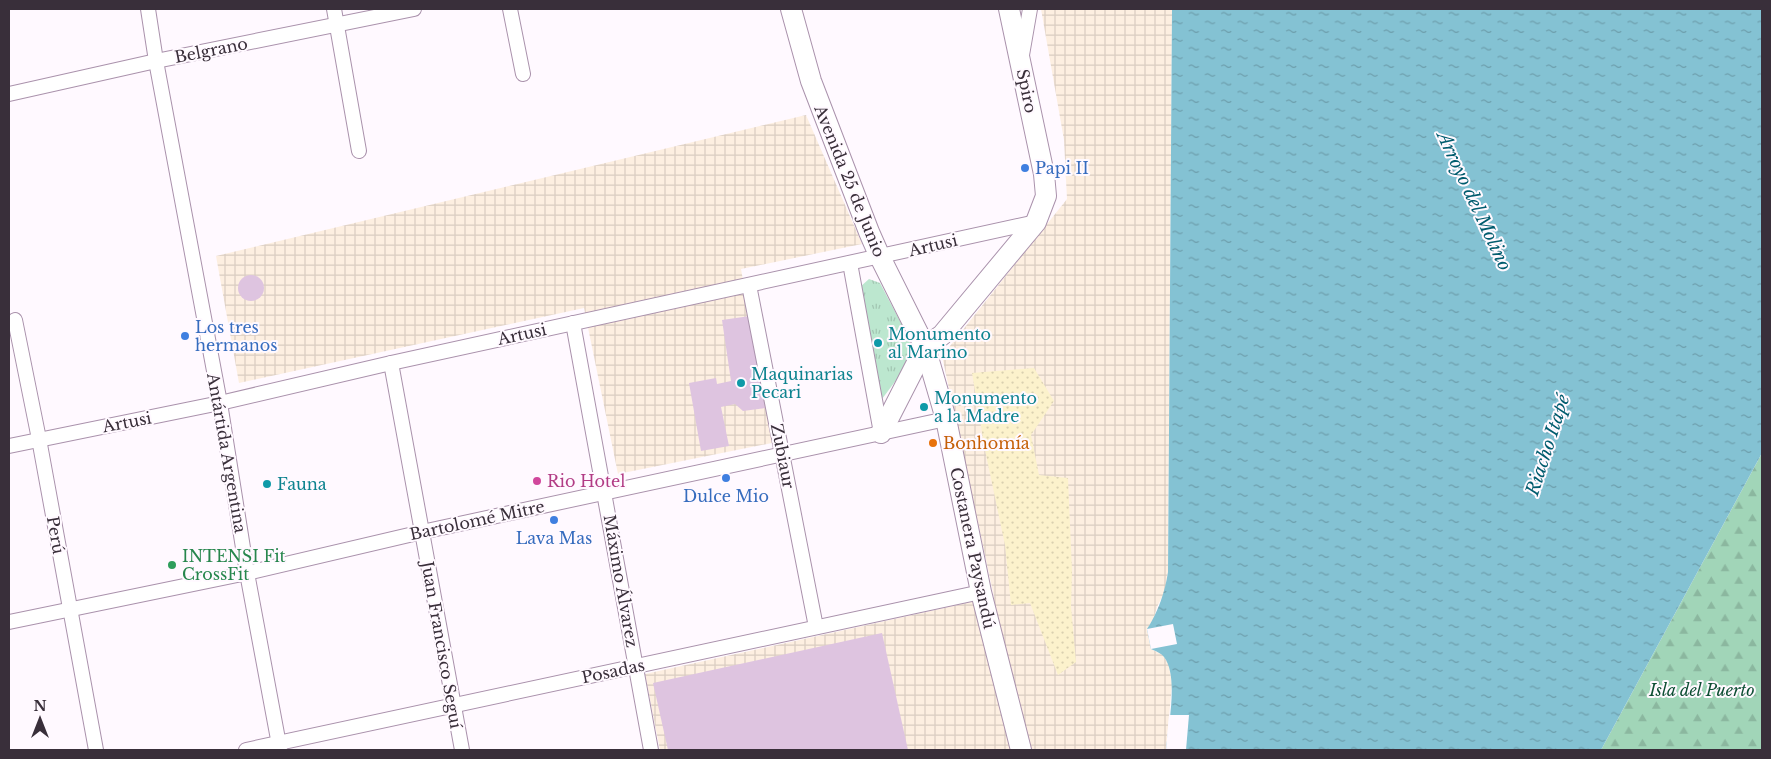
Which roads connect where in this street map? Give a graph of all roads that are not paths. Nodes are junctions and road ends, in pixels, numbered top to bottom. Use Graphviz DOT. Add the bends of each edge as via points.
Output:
graph roads {
  1 [pos="148,9"];
  2 [pos="334,9"];
  3 [pos="414,9"];
  4 [pos="510,9"];
  5 [pos="791,9"];
  6 [pos="1010,9"];
  7 [pos="1030,9"];
  8 [pos="336,24"];
  9 [pos="156,61"];
  10 [pos="1020,61"];
  11 [pos="523,74"];
  12 [pos="9,94"];
  13 [pos="359,151"];
  14 [pos="1036,222"];
  15 [pos="880,256"];
  16 [pos="850,263"];
  17 [pos="749,285"];
  18 [pos="16,320"];
  19 [pos="574,323"];
  20 [pos="925,347"];
  21 [pos="391,363"];
  22 [pos="220,403"];
  23 [pos="946,419"];
  24 [pos="881,433"];
  25 [pos="39,439"];
  26 [pos="9,446"];
  27 [pos="782,454"];
  28 [pos="604,492"];
  29 [pos="422,532"];
  30 [pos="247,572"];
  31 [pos="981,592"];
  32 [pos="70,608"];
  33 [pos="9,622"];
  34 [pos="816,627"];
  35 [pos="636,666"];
  36 [pos="454,706"];
  37 [pos="280,747"];
  38 [pos="96,750"];
  39 [pos="246,750"];
  40 [pos="462,750"];
  41 [pos="651,750"];
  42 [pos="1021,750"];
  1 -- 9 [label="street, Antártida Argentina"];
  2 -- 8 [label="street"];
  3 -- 8 [label="street, Belgrano"];
  4 -- 11 [label="street"];
  5 -- 15 [label="main road, Avenida 25 de Junio" via="811,81"];
  6 -- 10 [label="main road, Spiro"];
  7 -- 10 [label="street"];
  8 -- 9 [label="street, Belgrano"];
  8 -- 13 [label="street"];
  9 -- 12 [label="street, Belgrano"];
  9 -- 22 [label="street, Antártida Argentina"];
  10 -- 14 [label="main road, Spiro" via="1044,174 1046,196"];
  14 -- 15 [label="street, Artusi"];
  14 -- 20 [label="main road" via="942,335"];
  15 -- 16 [label="street, Artusi"];
  15 -- 20 [label="main road, Avenida 25 de Junio"];
  16 -- 17 [label="street, Artusi"];
  16 -- 24 [label="street"];
  17 -- 19 [label="street, Artusi"];
  17 -- 27 [label="street, Zubiaur"];
  18 -- 25 [label="street, Perú"];
  19 -- 21 [label="street, Artusi"];
  19 -- 28 [label="street, Máximo Álvarez"];
  20 -- 23 [label="main road, Costanera Paysandú"];
  20 -- 24 [label="main road"];
  21 -- 22 [label="street, Artusi"];
  21 -- 29 [label="street, Juan Francisco Seguí"];
  22 -- 25 [label="street, Artusi"];
  22 -- 30 [label="street, Antártida Argentina"];
  23 -- 24 [label="street, Bartolomé Mitre"];
  23 -- 31 [label="main road, Costanera Paysandú"];
  24 -- 27 [label="street, Bartolomé Mitre"];
  25 -- 26 [label="street, Artusi"];
  25 -- 32 [label="street, Perú"];
  27 -- 28 [label="street, Bartolomé Mitre"];
  27 -- 34 [label="street, Zubiaur"];
  28 -- 29 [label="street, Bartolomé Mitre"];
  28 -- 35 [label="street, Máximo Álvarez"];
  29 -- 30 [label="street, Bartolomé Mitre"];
  29 -- 36 [label="street, Juan Francisco Seguí"];
  30 -- 32 [label="street, Bartolomé Mitre"];
  30 -- 37 [label="street, Antártida Argentina"];
  31 -- 34 [label="street, Posadas"];
  31 -- 42 [label="main road, Costanera Paysandú"];
  32 -- 33 [label="street, Bartolomé Mitre"];
  32 -- 38 [label="street, Perú"];
  34 -- 35 [label="street, Posadas"];
  35 -- 36 [label="street, Posadas"];
  35 -- 41 [label="street, Máximo Álvarez"];
  36 -- 37 [label="street, Posadas"];
  36 -- 40 [label="street, Juan Francisco Seguí"];
  37 -- 39 [label="street, Posadas"];
}
